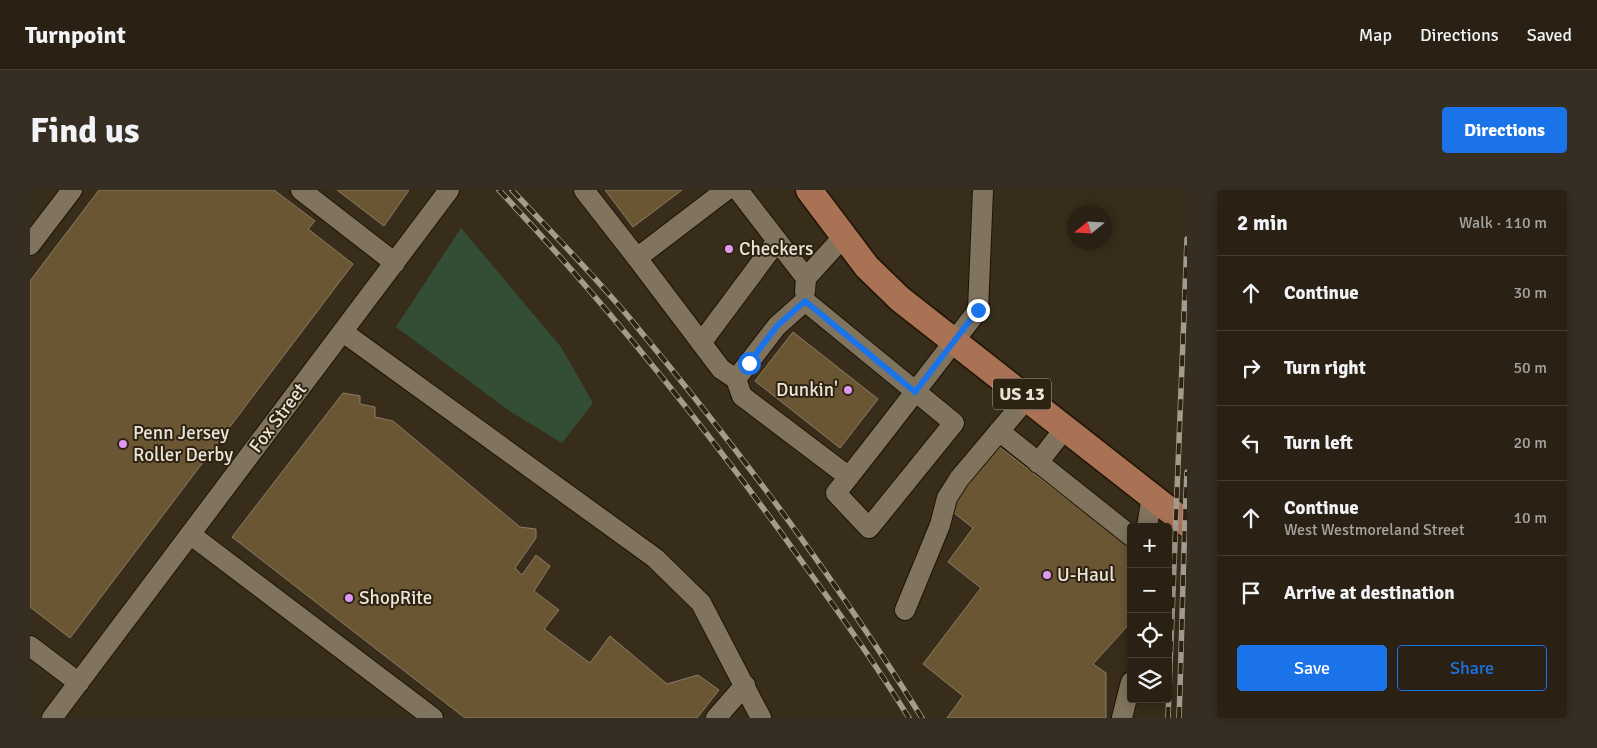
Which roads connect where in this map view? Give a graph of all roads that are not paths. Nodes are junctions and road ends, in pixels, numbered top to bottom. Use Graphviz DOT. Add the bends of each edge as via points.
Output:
graph roads {
  1 [pos="72,190"];
  2 [pos="301,190"];
  3 [pos="449,190"];
  4 [pos="584,190"];
  5 [pos="726,190"];
  6 [pos="738,190"];
  7 [pos="809,190"];
  8 [pos="983,190"];
  9 [pos="844,236"];
  10 [pos="777,241"];
  11 [pos="30,245"];
  12 [pos="637,258"];
  13 [pos="395,263"];
  14 [pos="806,278"];
  15 [pos="805,301"];
  16 [pos="343,332"];
  17 [pos="954,341"];
  18 [pos="701,343"];
  19 [pos="741,373"];
  20 [pos="915,392"];
  21 [pos="1026,398"];
  22 [pos="1065,428"];
  23 [pos="999,431"];
  24 [pos="1038,463"];
  25 [pos="849,477"];
  26 [pos="1152,496"];
  27 [pos="1148,523"];
  28 [pos="1187,524"];
  29 [pos="1127,533"];
  30 [pos="190,534"];
  31 [pos="905,610"];
  32 [pos="30,646"];
  33 [pos="78,682"];
  34 [pos="745,685"];
  35 [pos="1127,698"];
  36 [pos="52,718"];
  37 [pos="433,718"];
  38 [pos="716,718"];
  39 [pos="761,718"];
  40 [pos="1122,718"];
  1 -- 11 [label="street"];
  2 -- 13 [label="street"];
  3 -- 13 [label="street, Fox Street"];
  4 -- 12 [label="street"];
  5 -- 12 [label="street"];
  6 -- 10 [label="street"];
  7 -- 9 [label="main road, US 13"];
  8 -- 17 [label="street" via="979,306"];
  9 -- 14 [label="street"];
  9 -- 17 [label="main road, US 13" via="867,267 889,289"];
  10 -- 14 [label="street"];
  10 -- 18 [label="street"];
  12 -- 18 [label="street"];
  13 -- 16 [label="street, Fox Street"];
  14 -- 15 [label="street"];
  15 -- 19 [label="street" via="777,326"];
  15 -- 20 [label="street"];
  16 -- 30 [label="street, Fox Street"];
  16 -- 34 [label="street" via="655,558 700,603"];
  17 -- 20 [label="street"];
  17 -- 21 [label="main road, US 13"];
  18 -- 19 [label="street" via="721,369"];
  19 -- 25 [label="street" via="742,396"];
  20 -- 25 [label="street"];
  20 -- 25 [label="street" via="954,423 868,528 836,493"];
  21 -- 22 [label="main road, US 13"];
  21 -- 23 [label="street"];
  22 -- 24 [label="street"];
  22 -- 26 [label="main road, US 13"];
  23 -- 24 [label="street"];
  23 -- 31 [label="street" via="947,498 940,525"];
  24 -- 29 [label="street"];
  26 -- 27 [label="street"];
  26 -- 28 [label="main road, US 13"];
  30 -- 33 [label="street, Fox Street"];
  30 -- 37 [label="street"];
  32 -- 33 [label="street"];
  33 -- 36 [label="street, Fox Street"];
  34 -- 38 [label="street"];
  34 -- 39 [label="street"];
  35 -- 40 [label="street"];
}
